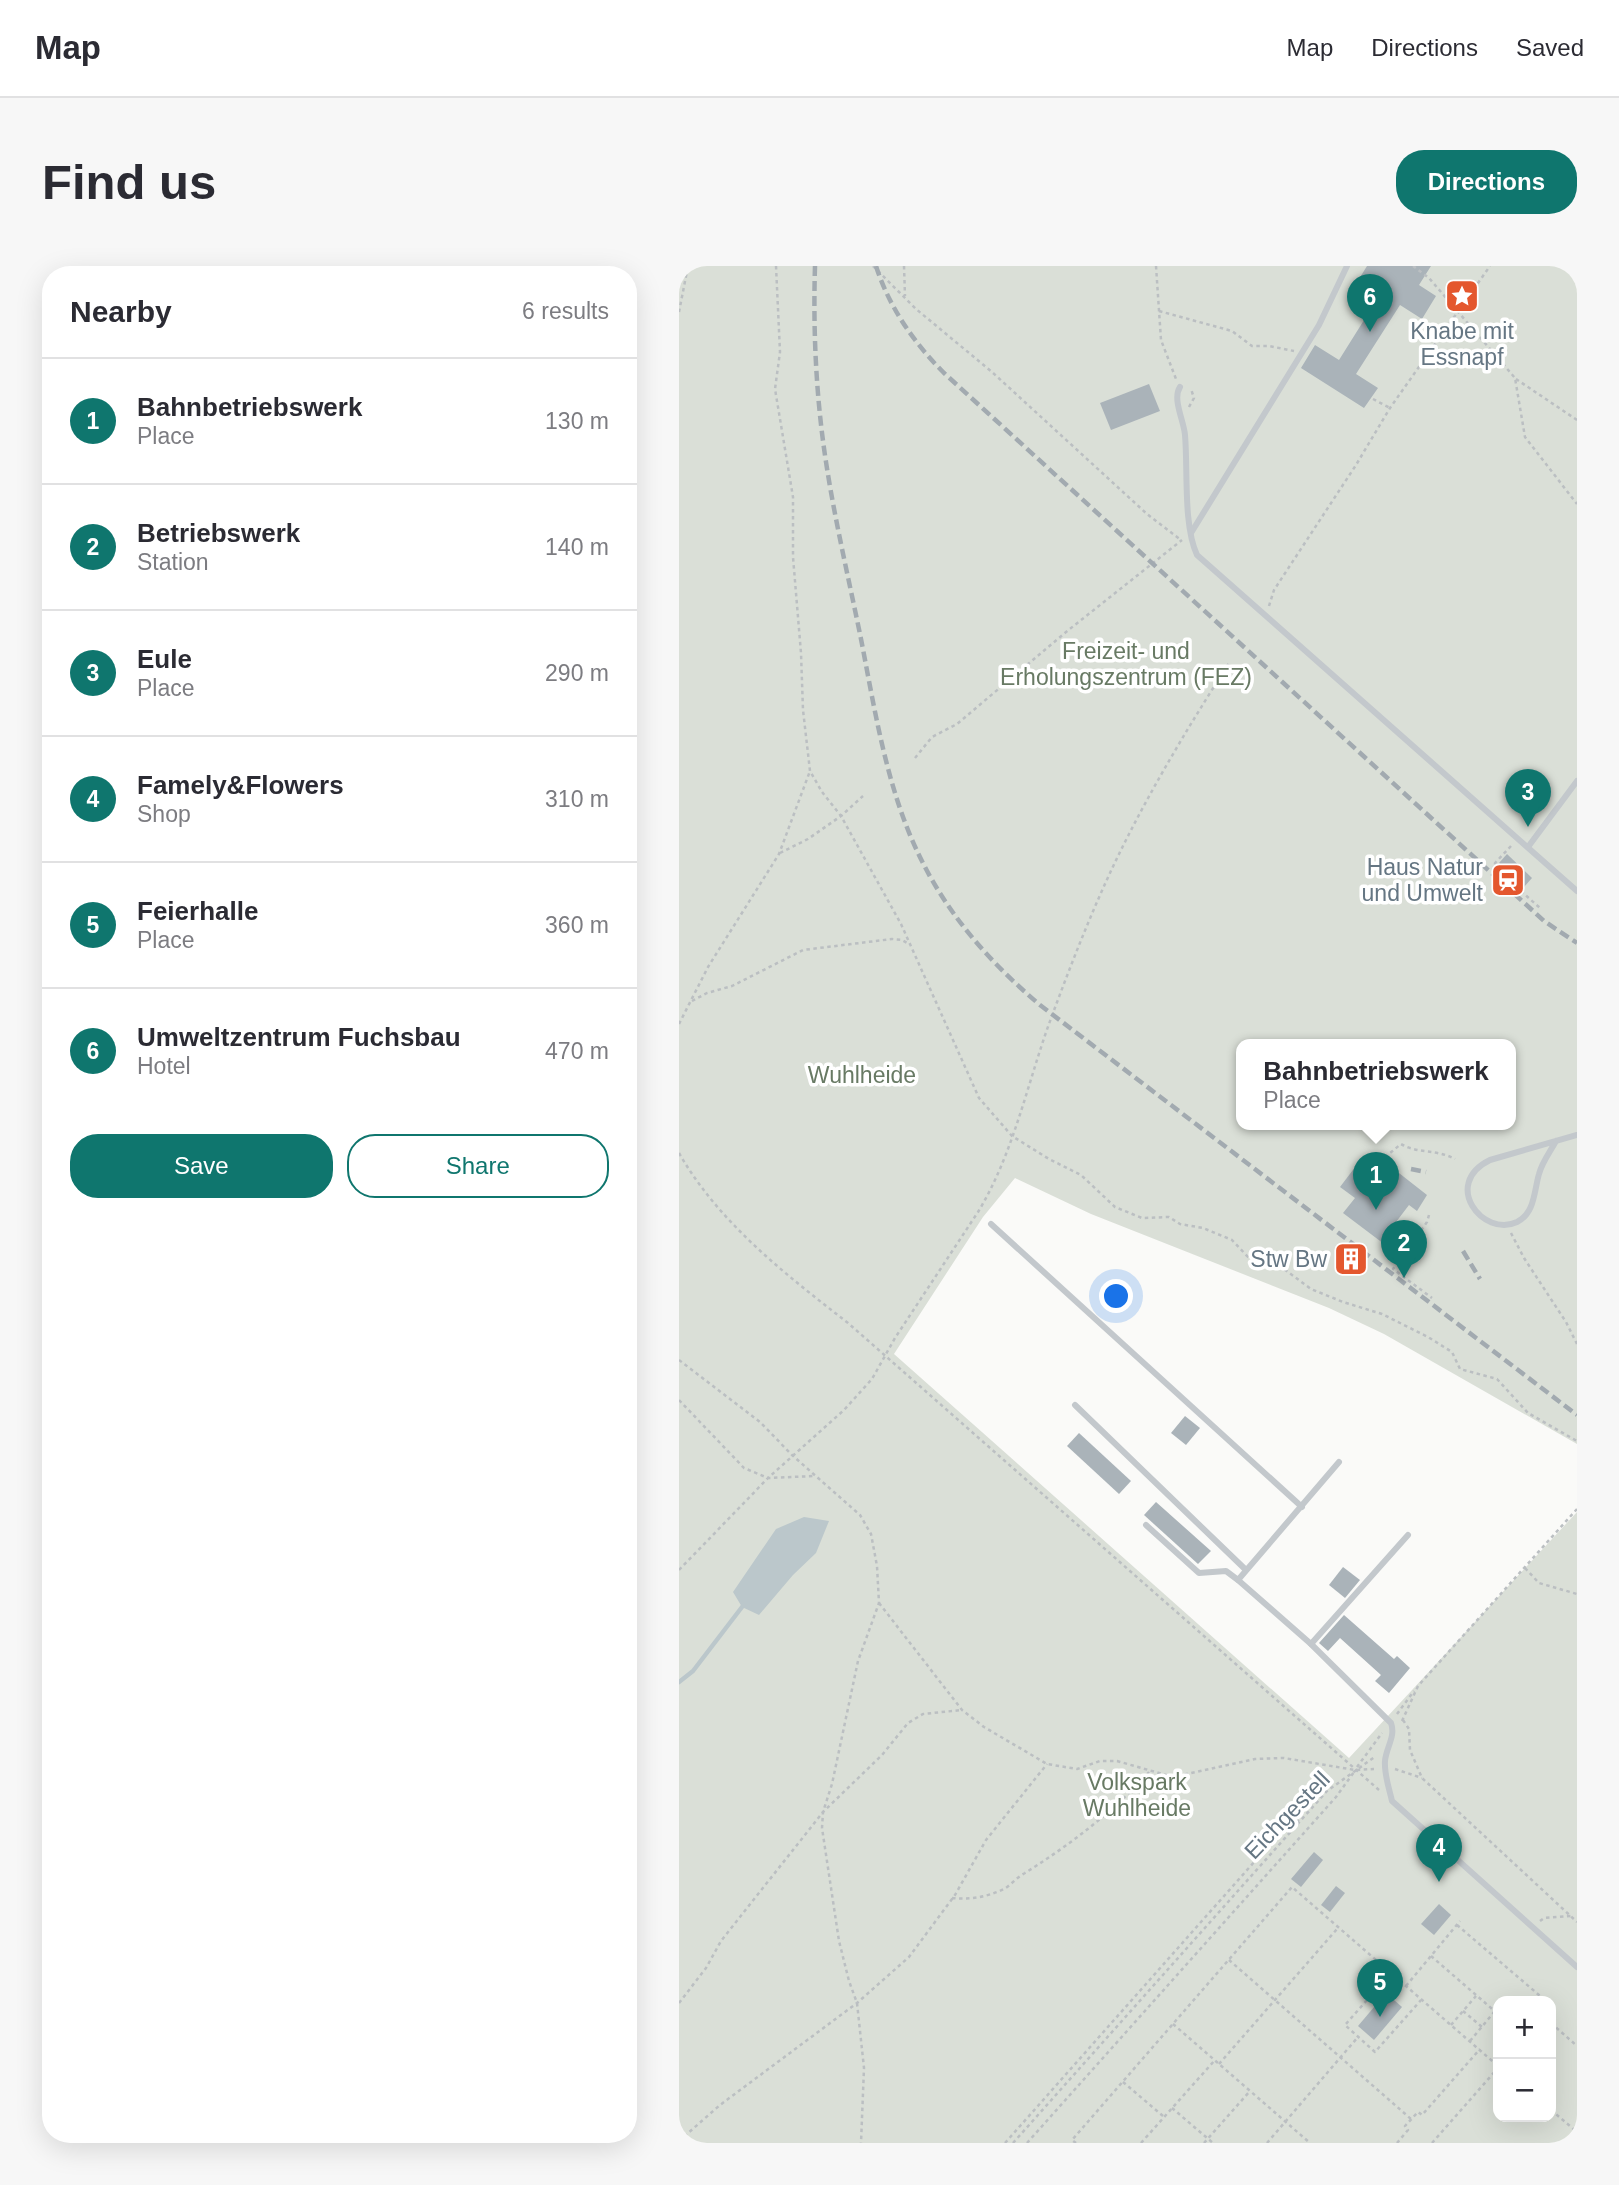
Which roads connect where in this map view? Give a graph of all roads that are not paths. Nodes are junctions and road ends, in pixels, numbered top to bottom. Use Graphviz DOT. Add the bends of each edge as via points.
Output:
graph roads {
  1 [pos="1347,266"];
  2 [pos="1180,387"];
  3 [pos="1190,533"];
  4 [pos="1577,780"];
  5 [pos="1528,847"];
  6 [pos="1577,891"];
  7 [pos="1577,1135"];
  8 [pos="1556,1141"];
  9 [pos="991,1224"];
  10 [pos="1075,1405"];
  11 [pos="1339,1462"];
  12 [pos="1302,1507"];
  13 [pos="1146,1525"];
  14 [pos="1408,1535"];
  15 [pos="1246,1570"];
  16 [pos="1238,1580"];
  17 [pos="1311,1644"];
  18 [pos="1577,1967"];
  1 -- 3 [label="lane" via="1319,325"];
  2 -- 3 [label="lane" via="1177,396 1184,422"];
  3 -- 5 [label="lane" via="1197,555"];
  4 -- 5 [label="lane"];
  5 -- 6 [label="lane"];
  7 -- 8 [label="lane"];
  8 -- 8 [label="lane" via="1480,1165 1470,1177 1467,1195 1474,1209 1482,1217 1508,1224 1526,1215"];
  9 -- 12 [label="lane"];
  10 -- 15 [label="lane"];
  11 -- 12 [label="lane"];
  12 -- 15 [label="lane"];
  13 -- 16 [label="lane" via="1199,1573 1226,1571"];
  14 -- 17 [label="lane"];
  15 -- 16 [label="lane"];
  16 -- 17 [label="lane"];
  17 -- 18 [label="lane" via="1391,1723 1385,1769 1392,1801"];
}
